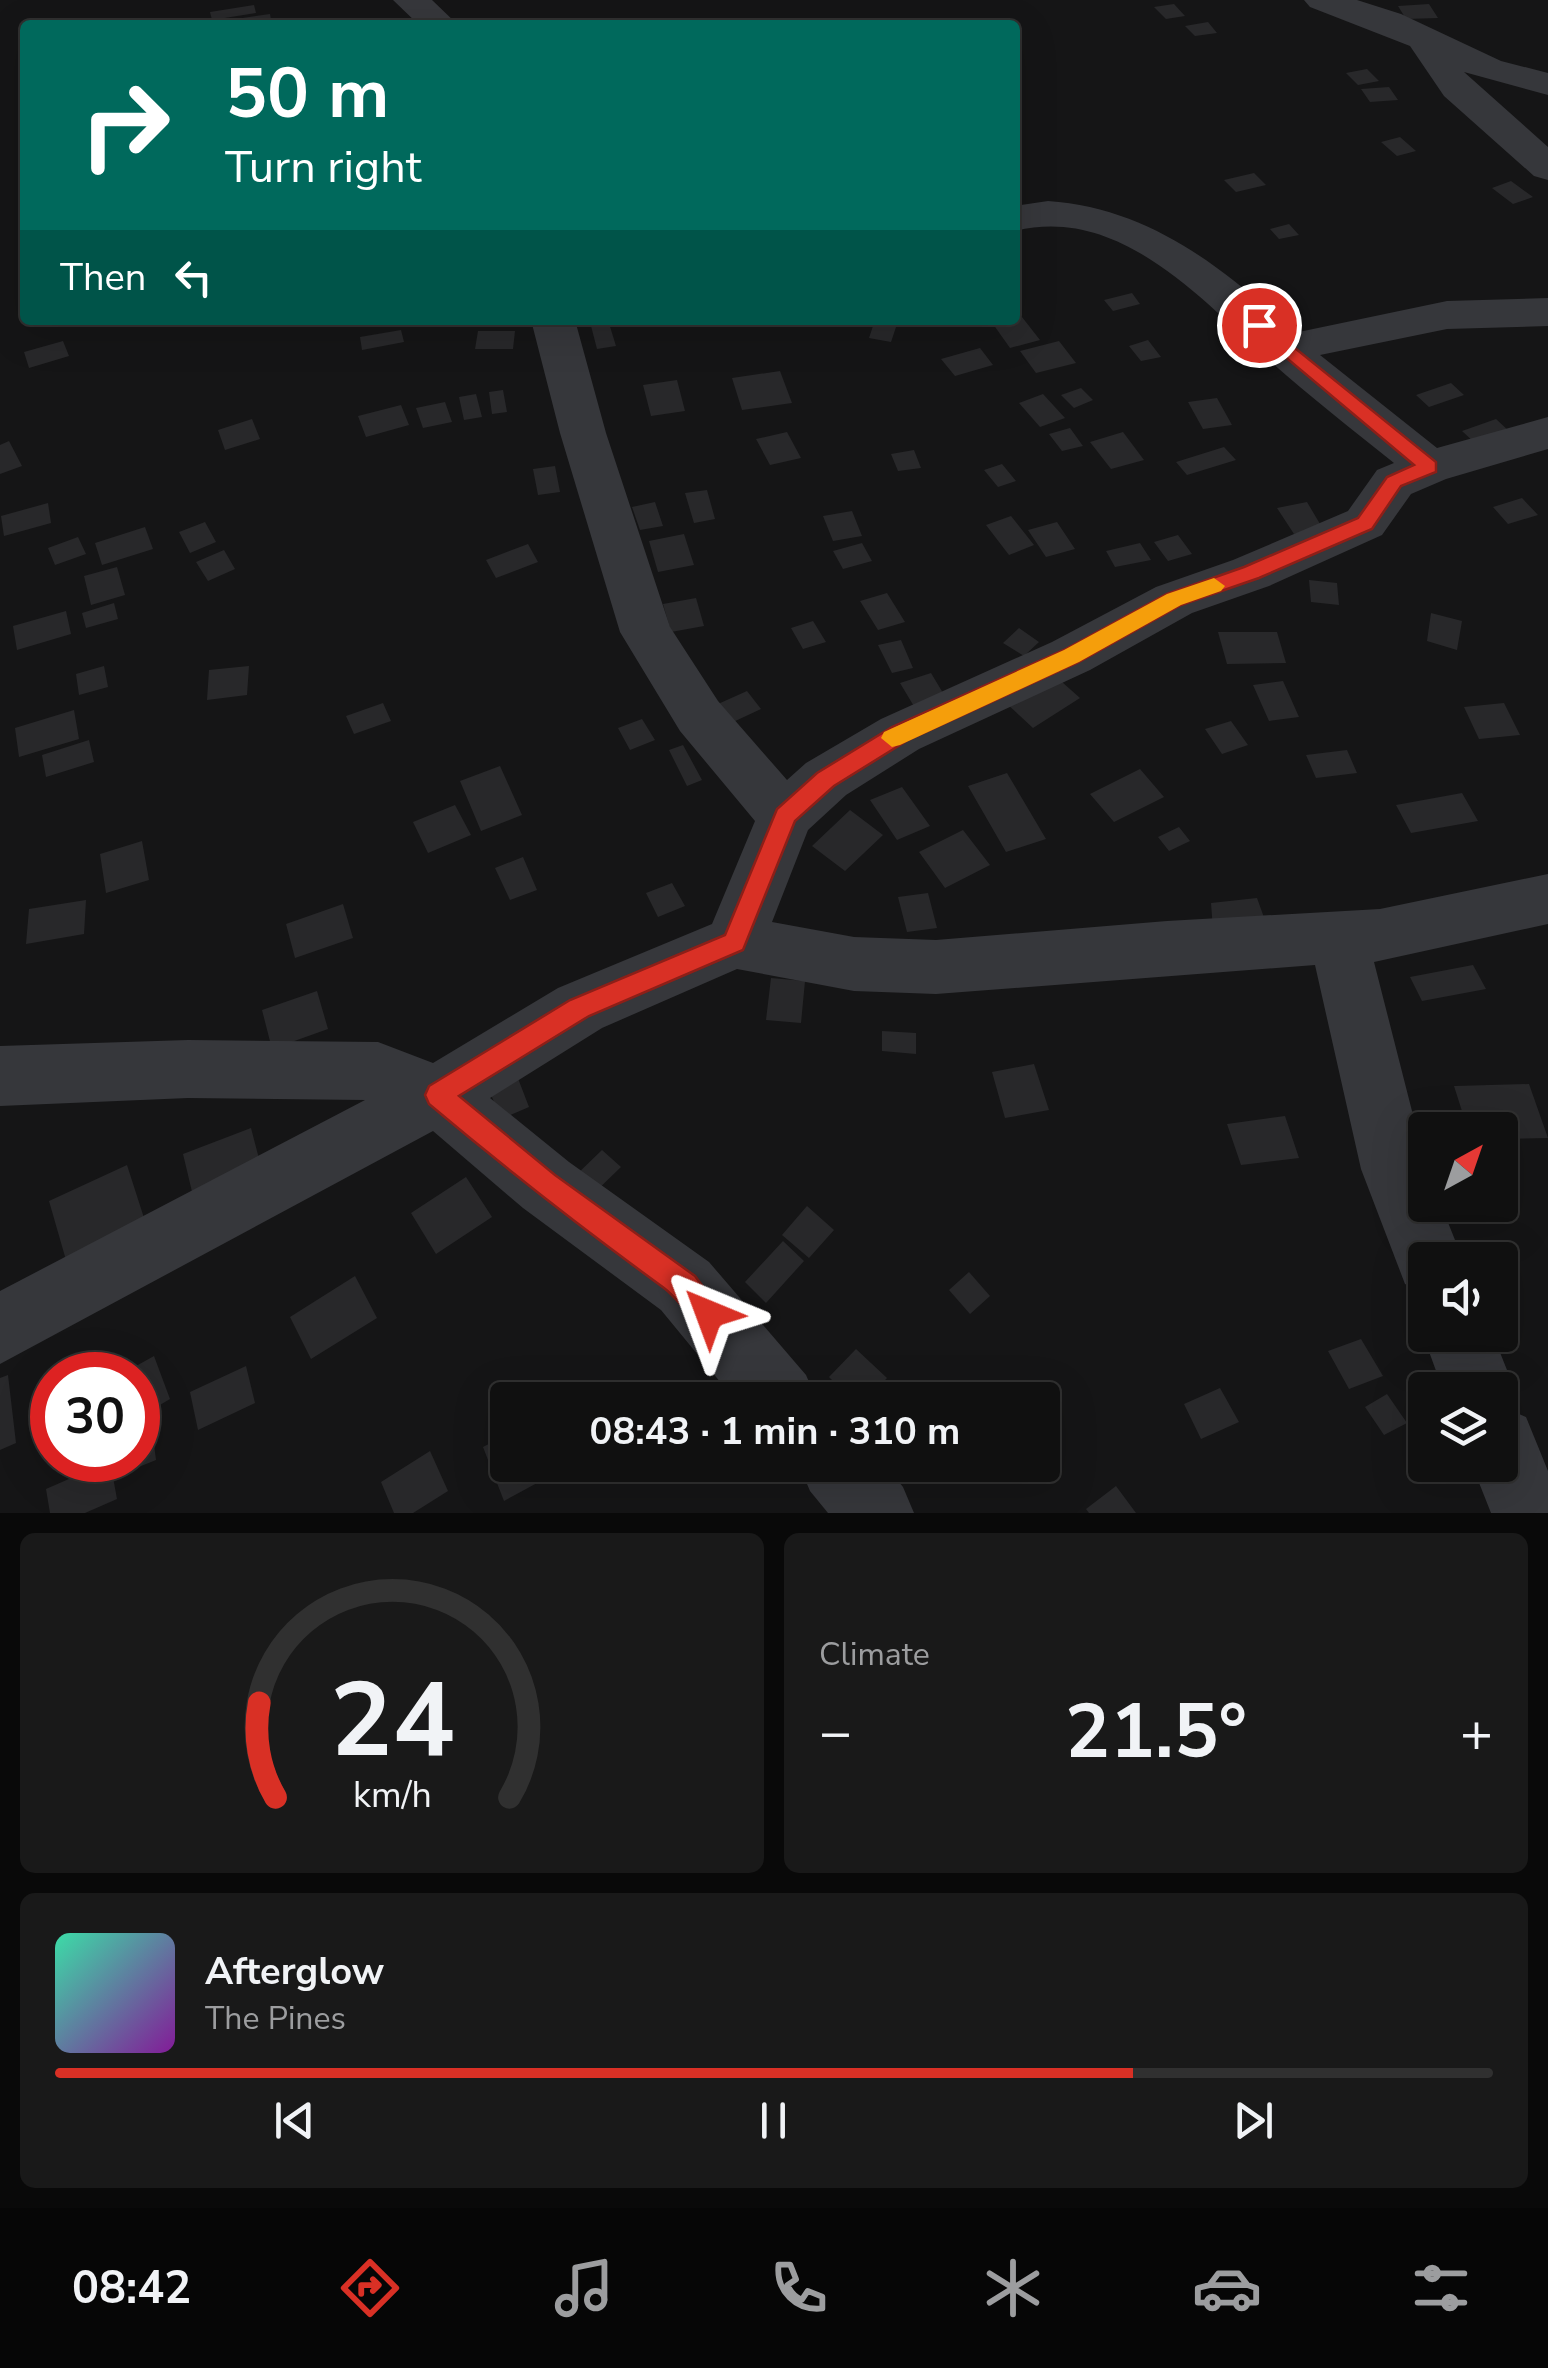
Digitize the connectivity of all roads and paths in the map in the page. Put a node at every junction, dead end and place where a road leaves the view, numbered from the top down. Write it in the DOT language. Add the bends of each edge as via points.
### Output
graph roads {
  1 [pos="411,0"];
  2 [pos="1322,0"];
  3 [pos="434,20"];
  4 [pos="1424,41"];
  5 [pos="1548,84"];
  6 [pos="1548,168"];
  7 [pos="1020,217"];
  8 [pos="1548,312"];
  9 [pos="554,325"];
  10 [pos="1285,350"];
  11 [pos="1548,432"];
  12 [pos="1429,467"];
  13 [pos="786,816"];
  14 [pos="1548,900"];
  15 [pos="1338,938"];
  16 [pos="734,942"];
  17 [pos="0,1076"];
  18 [pos="438,1095"];
  19 [pos="1422,1242"];
  20 [pos="0,1329"];
  21 [pos="766,1382"];
  22 [pos="851,1482"];
  23 [pos="1516,1482"];
  24 [pos="877,1513"];
  25 [pos="1528,1513"];
  1 -- 3 [label="street"];
  2 -- 4 [label="street"];
  4 -- 5 [label="street" via="1488,69"];
  4 -- 6 [label="street" via="1457,88"];
  7 -- 10 [label="street" via="1055,212 1132,232 1206,274"];
  8 -- 10 [label="street" via="1421,316"];
  9 -- 13 [label="street" via="646,632 699,716"];
  10 -- 12 [label="street"];
  11 -- 12 [label="street"];
  12 -- 13 [label="street" via="1394,482 1365,524 1174,600 1072,656 900,734 826,779"];
  13 -- 16 [label="street"];
  14 -- 15 [label="street"];
  15 -- 16 [label="street" via="936,967 854,964"];
  15 -- 19 [label="street" via="1394,1169"];
  16 -- 18 [label="street" via="580,1008"];
  17 -- 18 [label="street" via="378,1071"];
  18 -- 20 [label="street"];
  18 -- 21 [label="street" via="684,1286"];
  22 -- 24 [label="street"];
  23 -- 25 [label="street"];
}
